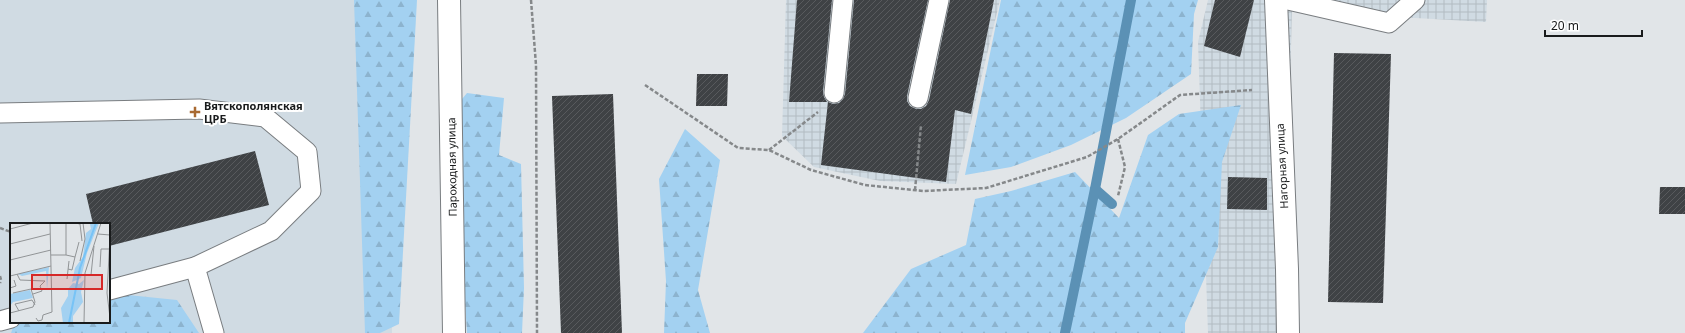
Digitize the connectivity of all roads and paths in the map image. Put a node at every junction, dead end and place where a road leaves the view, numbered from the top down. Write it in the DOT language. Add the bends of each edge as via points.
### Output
graph roads {
  1 [pos="449,0"];
  2 [pos="531,0"];
  3 [pos="843,0"];
  4 [pos="939,0"];
  5 [pos="1276,0"];
  6 [pos="1288,0"];
  7 [pos="1415,0"];
  8 [pos="645,85"];
  9 [pos="1236,92"];
  10 [pos="834,93"];
  11 [pos="918,98"];
  12 [pos="0,113"];
  13 [pos="1118,140"];
  14 [pos="769,150"];
  15 [pos="915,190"];
  16 [pos="1118,196"];
  17 [pos="0,228"];
  18 [pos="10,232"];
  19 [pos="195,267"];
  20 [pos="0,276"];
  21 [pos="0,283"];
  22 [pos="110,290"];
  23 [pos="10,318"];
  24 [pos="0,321"];
  25 [pos="214,333"];
  26 [pos="454,333"];
  27 [pos="537,333"];
  28 [pos="1288,333"];
  1 -- 26 [label="street, Пароходная улица"];
  2 -- 27 [label="path" via="536,65"];
  3 -- 10 [label="lane"];
  4 -- 11 [label="lane"];
  5 -- 28 [label="street, Нагорная улица"];
  6 -- 7 [label="lane" via="1389,24"];
  8 -- 14 [label="path" via="738,148"];
  9 -- 13 [label="path" via="1180,95"];
  10 -- 14 [label="path" via="829,104"];
  11 -- 15 [label="path" via="922,116"];
  12 -- 19 [label="lane" via="199,109 266,117 307,152 312,191 271,231"];
  13 -- 15 [label="path" via="1087,157 986,188"];
  13 -- 16 [label="path" via="1125,167"];
  14 -- 15 [label="path" via="811,170 865,185"];
  17 -- 18 [label="path"];
  19 -- 22 [label="lane"];
  19 -- 25 [label="lane"];
  20 -- 21 [label="path"];
  23 -- 24 [label="lane"];
}
